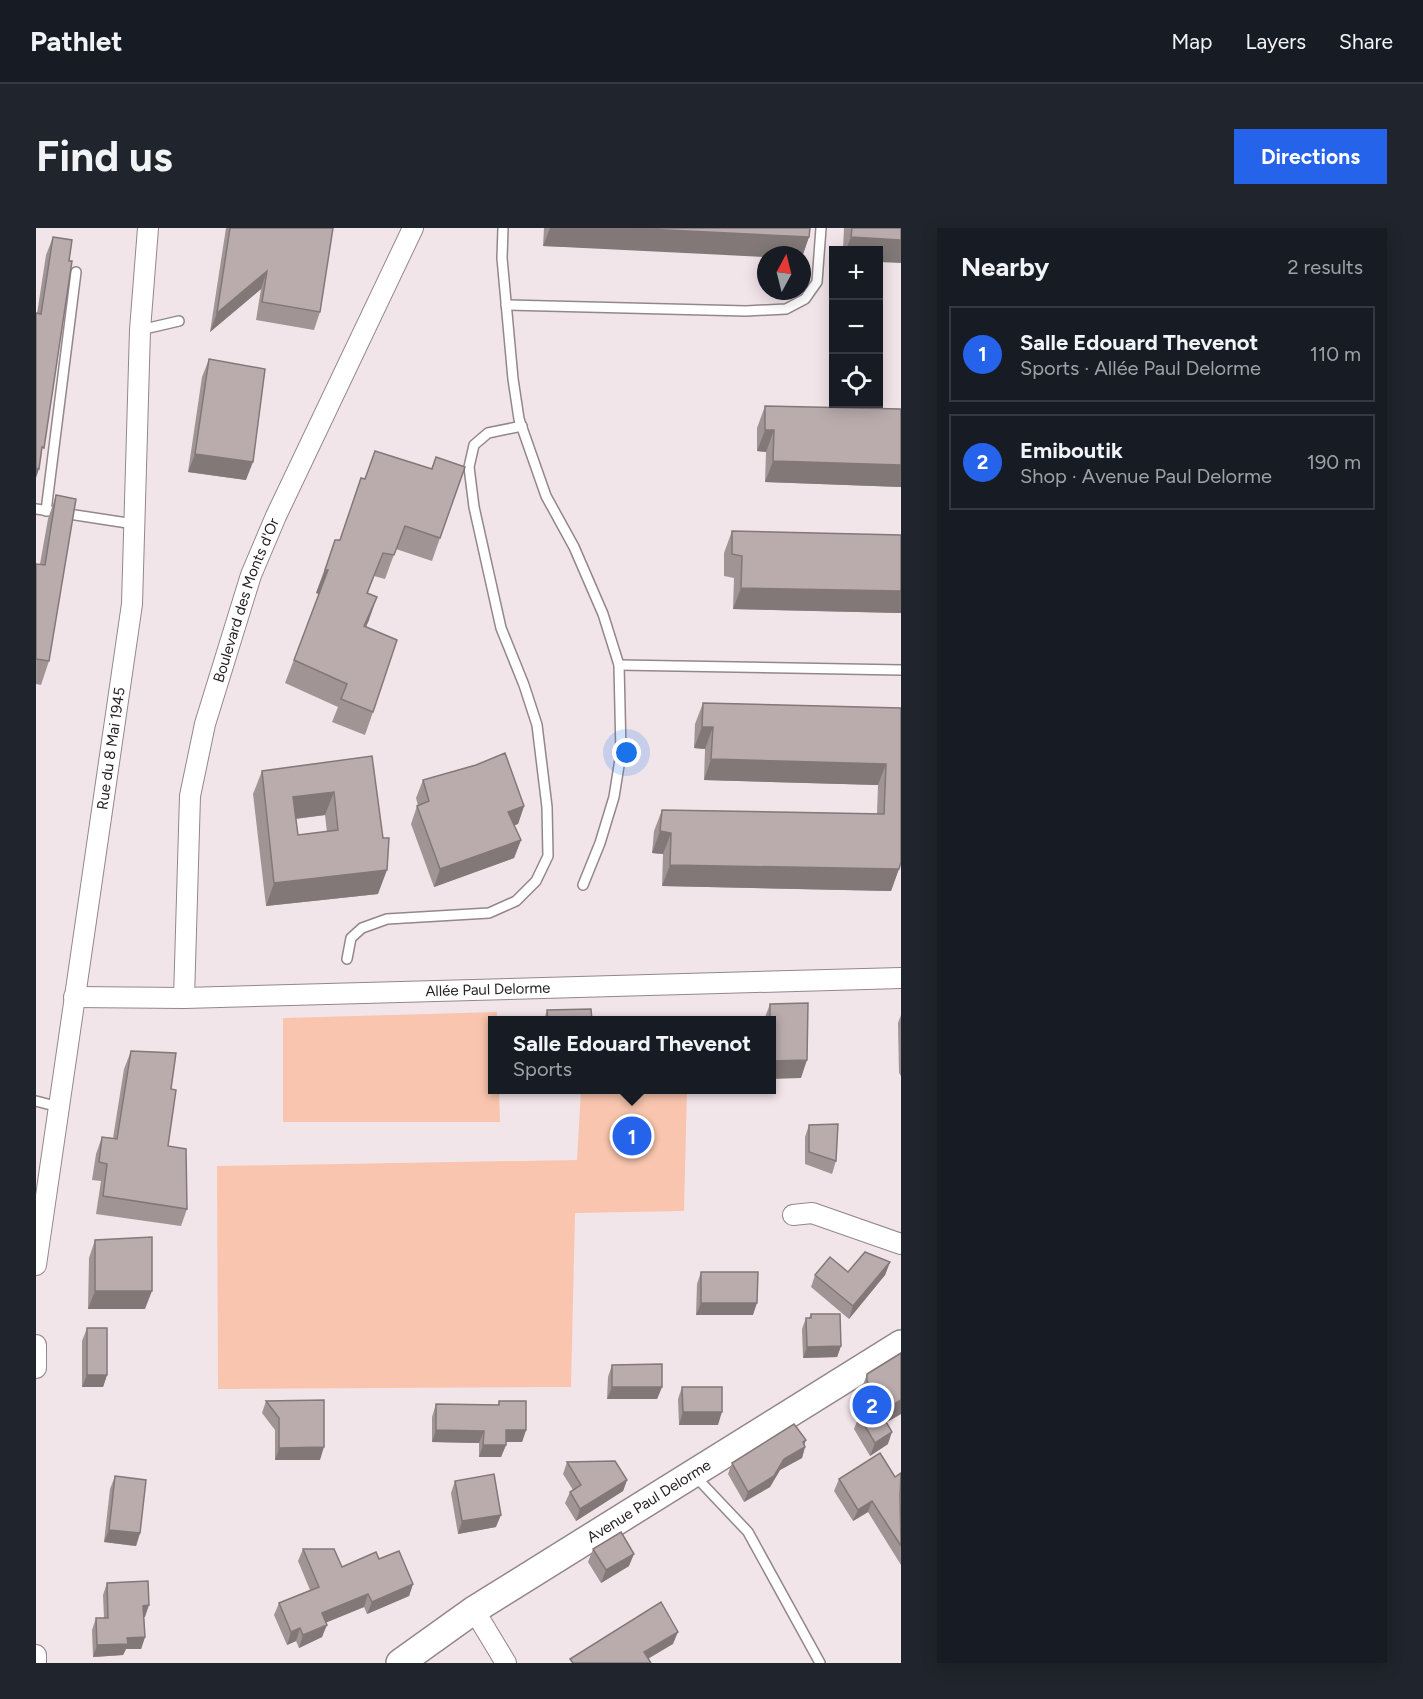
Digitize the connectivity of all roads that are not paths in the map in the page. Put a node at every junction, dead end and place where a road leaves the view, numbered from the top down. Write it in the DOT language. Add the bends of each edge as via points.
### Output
graph roads {
  1 [pos="148,228"];
  2 [pos="413,228"];
  3 [pos="503,228"];
  4 [pos="821,228"];
  5 [pos="76,272"];
  6 [pos="506,305"];
  7 [pos="179,321"];
  8 [pos="140,330"];
  9 [pos="522,426"];
  10 [pos="41,510"];
  11 [pos="136,525"];
  12 [pos="619,665"];
  13 [pos="901,669"];
  14 [pos="583,885"];
  15 [pos="347,959"];
  16 [pos="901,978"];
  17 [pos="74,998"];
  18 [pos="184,998"];
  19 [pos="36,1101"];
  20 [pos="59,1107"];
  21 [pos="793,1215"];
  22 [pos="901,1244"];
  23 [pos="36,1265"];
  24 [pos="901,1344"];
  25 [pos="36,1345"];
  26 [pos="36,1368"];
  27 [pos="693,1474"];
  28 [pos="474,1610"];
  29 [pos="36,1655"];
  30 [pos="36,1663"];
  31 [pos="400,1663"];
  32 [pos="506,1663"];
  33 [pos="820,1663"];
  1 -- 8 [label="street, Rue du 8 Mai 1945"];
  2 -- 18 [label="street, Boulevard des Monts d'Or" via="251,575 205,724 190,796"];
  3 -- 6 [label="lane"];
  4 -- 6 [label="lane" via="817,282 805,299 786,309"];
  5 -- 10 [label="lane"];
  6 -- 9 [label="lane"];
  7 -- 8 [label="lane"];
  8 -- 11 [label="street, Rue du 8 Mai 1945"];
  9 -- 12 [label="lane" via="546,496 574,547 603,614"];
  9 -- 15 [label="lane" via="488,433 474,445 469,467 501,628 537,725 547,807 548,856 536,880 516,901 489,913 387,919 362,928 351,938"];
  10 -- 11 [label="lane"];
  11 -- 17 [label="street, Rue du 8 Mai 1945" via="132,604"];
  12 -- 13 [label="lane"];
  12 -- 14 [label="lane" via="621,753 614,797"];
  16 -- 18 [label="street, Allée Paul Delorme"];
  17 -- 18 [label="street, Allée Paul Delorme"];
  17 -- 20 [label="street, Rue du 8 Mai 1945"];
  19 -- 20 [label="lane"];
  20 -- 23 [label="street, Rue du 8 Mai 1945"];
  21 -- 22 [label="street" via="812,1213"];
  24 -- 27 [label="main road, Avenue Paul Delorme"];
  25 -- 26 [label="street"];
  27 -- 28 [label="main road, Avenue Paul Delorme"];
  27 -- 33 [label="lane" via="748,1532"];
  28 -- 31 [label="main road, Avenue Paul Delorme"];
  28 -- 32 [label="street"];
  29 -- 30 [label="street"];
}
